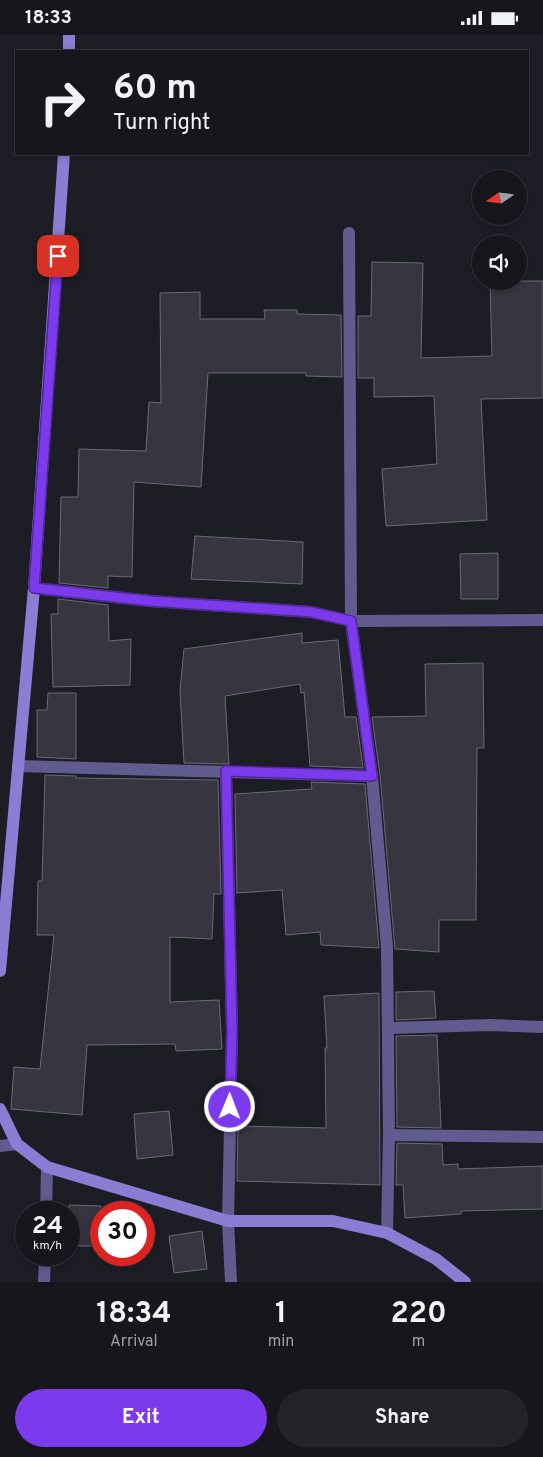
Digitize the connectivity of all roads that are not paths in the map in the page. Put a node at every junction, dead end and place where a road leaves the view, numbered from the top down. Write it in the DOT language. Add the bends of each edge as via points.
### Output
graph roads {
  1 [pos="69,35"];
  2 [pos="68,50"];
  3 [pos="64,155"];
  4 [pos="348,233"];
  5 [pos="34,588"];
  6 [pos="543,620"];
  7 [pos="351,621"];
  8 [pos="18,766"];
  9 [pos="226,771"];
  10 [pos="372,776"];
  11 [pos="0,971"];
  12 [pos="543,1027"];
  13 [pos="389,1028"];
  14 [pos="0,1109"];
  15 [pos="389,1135"];
  16 [pos="543,1137"];
  17 [pos="17,1144"];
  18 [pos="0,1146"];
  19 [pos="47,1167"];
  20 [pos="46,1201"];
  21 [pos="228,1221"];
  22 [pos="387,1233"];
  23 [pos="45,1266"];
  24 [pos="44,1282"];
  25 [pos="231,1282"];
  26 [pos="465,1282"];
  1 -- 2 [label="street"];
  3 -- 5 [label="street"];
  4 -- 7 [label="street"];
  5 -- 7 [label="street" via="150,601 311,612"];
  5 -- 8 [label="street"];
  6 -- 7 [label="street"];
  7 -- 10 [label="street"];
  8 -- 9 [label="street"];
  8 -- 11 [label="street"];
  9 -- 10 [label="street"];
  9 -- 21 [label="street" via="232,1031"];
  10 -- 13 [label="street" via="387,947"];
  12 -- 13 [label="street"];
  13 -- 15 [label="street"];
  14 -- 17 [label="street"];
  15 -- 16 [label="street"];
  15 -- 22 [label="street"];
  17 -- 18 [label="street"];
  17 -- 19 [label="street"];
  19 -- 20 [label="street"];
  19 -- 21 [label="street"];
  21 -- 22 [label="street" via="333,1221"];
  21 -- 25 [label="street"];
  22 -- 26 [label="street" via="436,1259"];
  23 -- 24 [label="street"];
}
